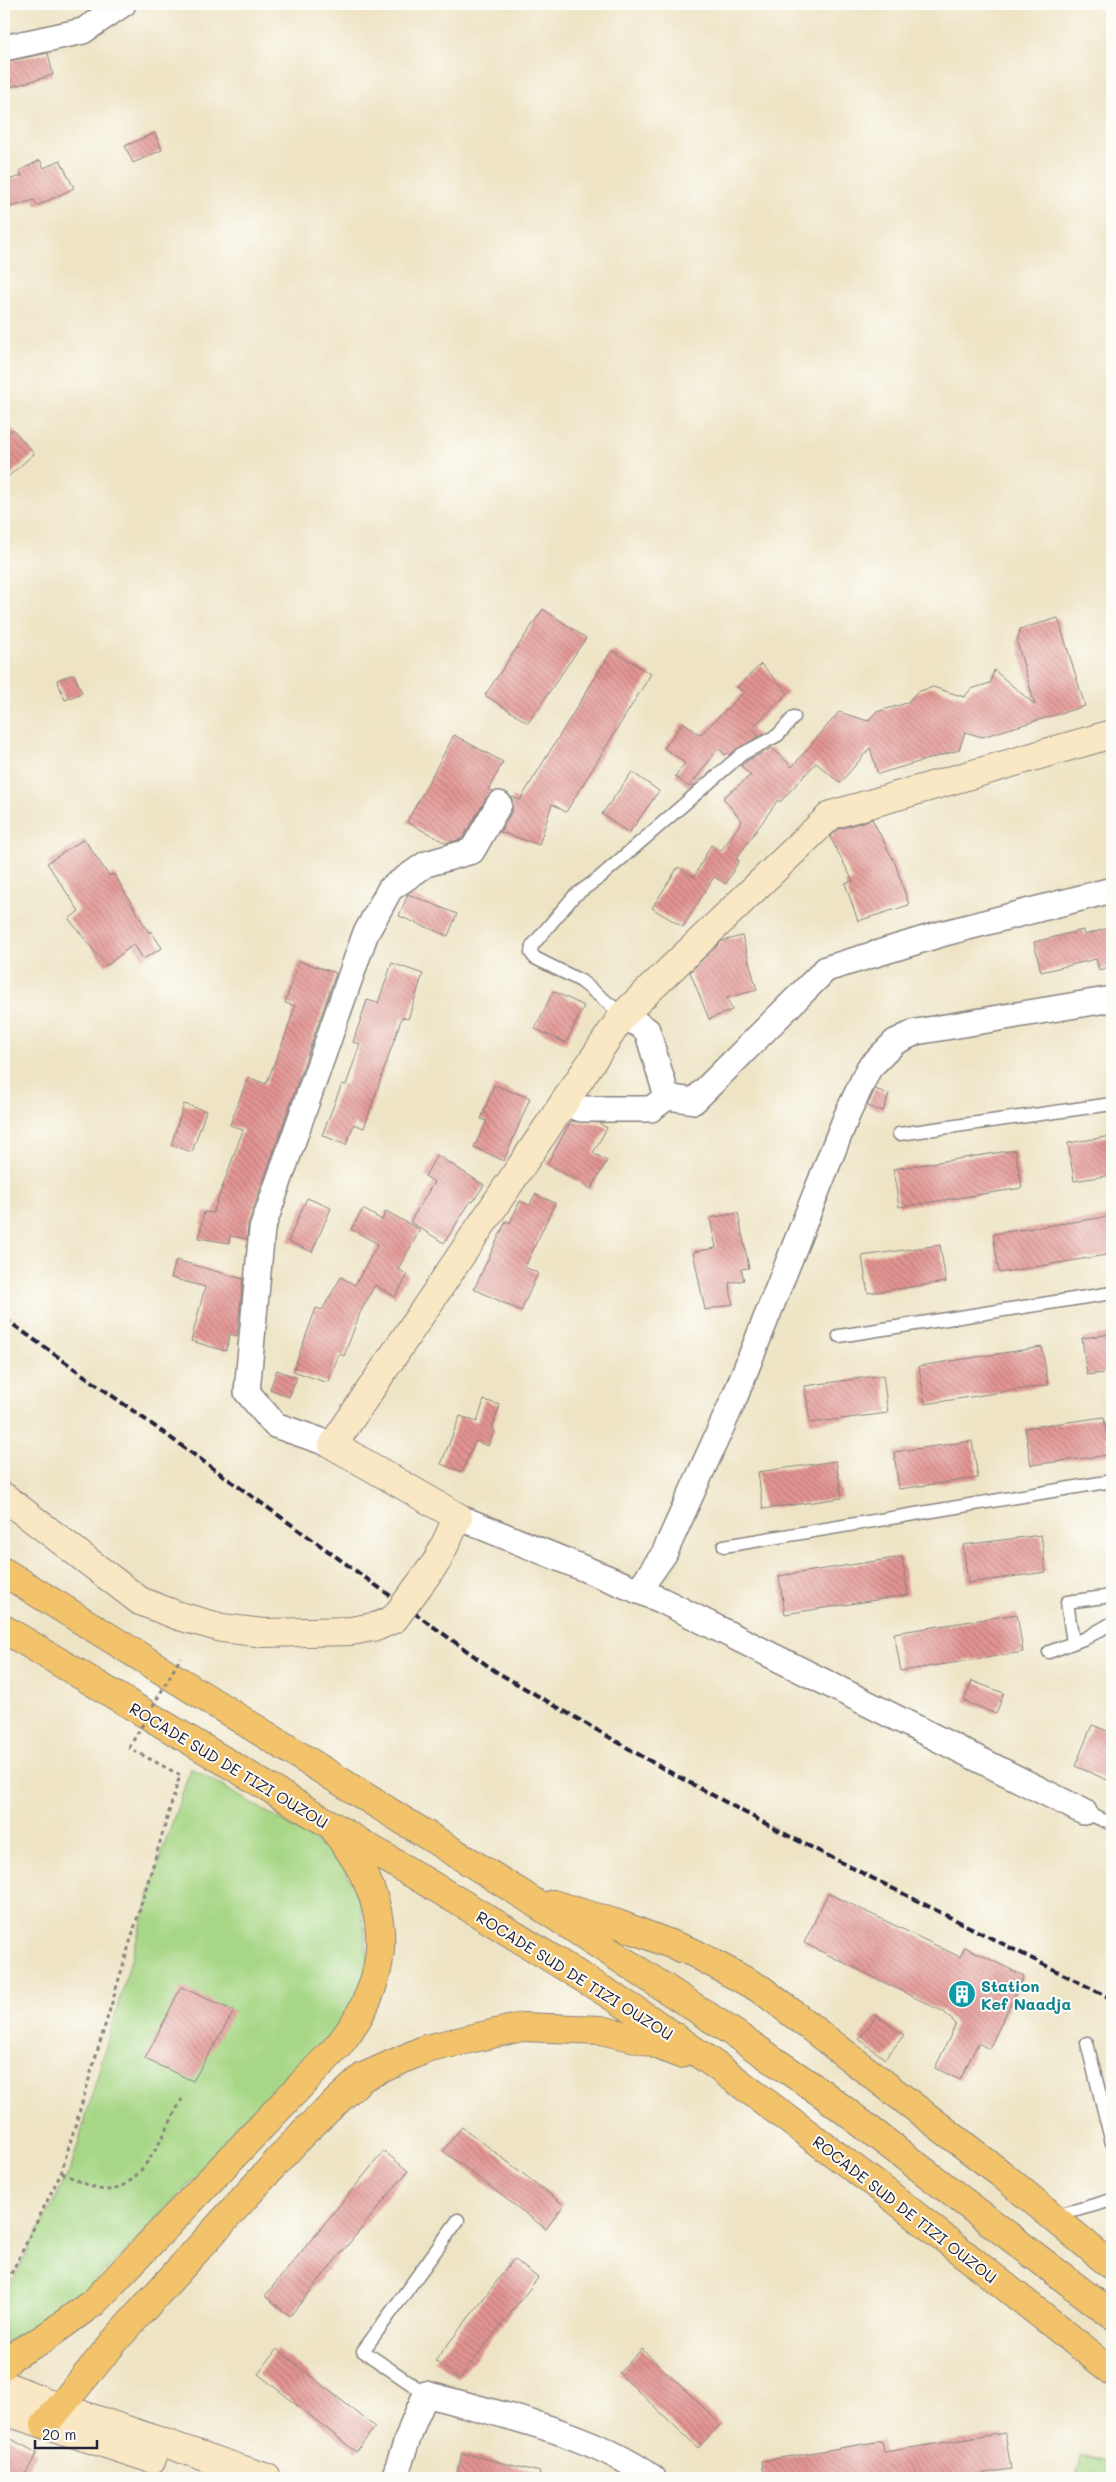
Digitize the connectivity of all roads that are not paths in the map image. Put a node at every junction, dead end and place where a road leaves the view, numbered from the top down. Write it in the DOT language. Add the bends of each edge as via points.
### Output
graph roads {
  1 [pos="123,4"];
  2 [pos="4,48"];
  3 [pos="794,717"];
  4 [pos="1112,734"];
  5 [pos="499,804"];
  6 [pos="1112,890"];
  7 [pos="1112,998"];
  8 [pos="623,1014"];
  9 [pos="667,1097"];
  10 [pos="563,1103"];
  11 [pos="1112,1104"];
  12 [pos="899,1134"];
  13 [pos="1112,1293"];
  14 [pos="839,1336"];
  15 [pos="333,1445"];
  16 [pos="1112,1481"];
  17 [pos="4,1496"];
  18 [pos="458,1517"];
  19 [pos="724,1546"];
  20 [pos="4,1572"];
  21 [pos="638,1591"];
  22 [pos="1112,1596"];
  23 [pos="1112,1623"];
  24 [pos="4,1629"];
  25 [pos="1073,1643"];
  26 [pos="1049,1652"];
  27 [pos="1084,1812"];
  28 [pos="1112,1824"];
  29 [pos="332,1827"];
  30 [pos="523,1895"];
  31 [pos="1087,2043"];
  32 [pos="725,2072"];
  33 [pos="1112,2143"];
  34 [pos="1112,2200"];
  35 [pos="1051,2217"];
  36 [pos="458,2220"];
  37 [pos="1112,2266"];
  38 [pos="1112,2315"];
  39 [pos="4,2365"];
  40 [pos="1112,2370"];
  41 [pos="4,2385"];
  42 [pos="426,2394"];
  43 [pos="4,2411"];
  44 [pos="52,2416"];
  45 [pos="216,2478"];
  46 [pos="267,2478"];
  47 [pos="394,2478"];
  48 [pos="652,2478"];
  1 -- 2 [label="street" via="83,31"];
  3 -- 8 [label="lane" via="778,735 742,754 574,896 532,946 531,953 535,958 581,981"];
  4 -- 8 [label="street" via="831,815"];
  5 -- 15 [label="street" via="472,851 426,864 390,889 365,935 262,1229 247,1392 275,1425"];
  6 -- 9 [label="street" via="941,934 826,969 694,1101"];
  7 -- 21 [label="street" via="916,1032 895,1042 869,1068 847,1115 730,1408 664,1554"];
  8 -- 9 [label="street" via="647,1030"];
  8 -- 10 [label="street"];
  9 -- 10 [label="street" via="652,1109 581,1109"];
  10 -- 15 [label="street"];
  11 -- 12 [label="lane"];
  13 -- 14 [label="lane"];
  15 -- 18 [label="street"];
  16 -- 19 [label="lane"];
  17 -- 18 [label="street, bridge" via="140,1601 222,1628 264,1633 351,1631 394,1619 437,1561"];
  18 -- 21 [label="street"];
  20 -- 30 [label="highway"];
  21 -- 27 [label="street"];
  22 -- 25 [label="lane" via="1067,1602"];
  23 -- 25 [label="lane"];
  24 -- 29 [label="highway, ROCADE SUD DE TIZI OUZOU"];
  25 -- 26 [label="lane"];
  27 -- 28 [label="lane"];
  29 -- 32 [label="highway, ROCADE SUD DE TIZI OUZOU" via="649,2019"];
  29 -- 39 [label="highway" via="362,1871 379,1924 381,1956 358,2022 94,2302 43,2339 12,2356"];
  30 -- 35 [label="highway" via="618,1924 694,1953 762,1990 1000,2173"];
  30 -- 38 [label="highway" via="823,2094"];
  31 -- 33 [label="lane"];
  32 -- 40 [label="highway, ROCADE SUD DE TIZI OUZOU" via="887,2193"];
  32 -- 44 [label="highway" via="648,2041 601,2030 522,2027 426,2049 362,2077 304,2132"];
  34 -- 35 [label="lane"];
  35 -- 37 [label="highway"];
  36 -- 42 [label="lane" via="363,2351"];
  41 -- 44 [label="street"];
  42 -- 47 [label="street"];
  42 -- 48 [label="street" via="537,2425 605,2451"];
  43 -- 44 [label="street"];
  44 -- 45 [label="street"];
  44 -- 46 [label="street"];
}
